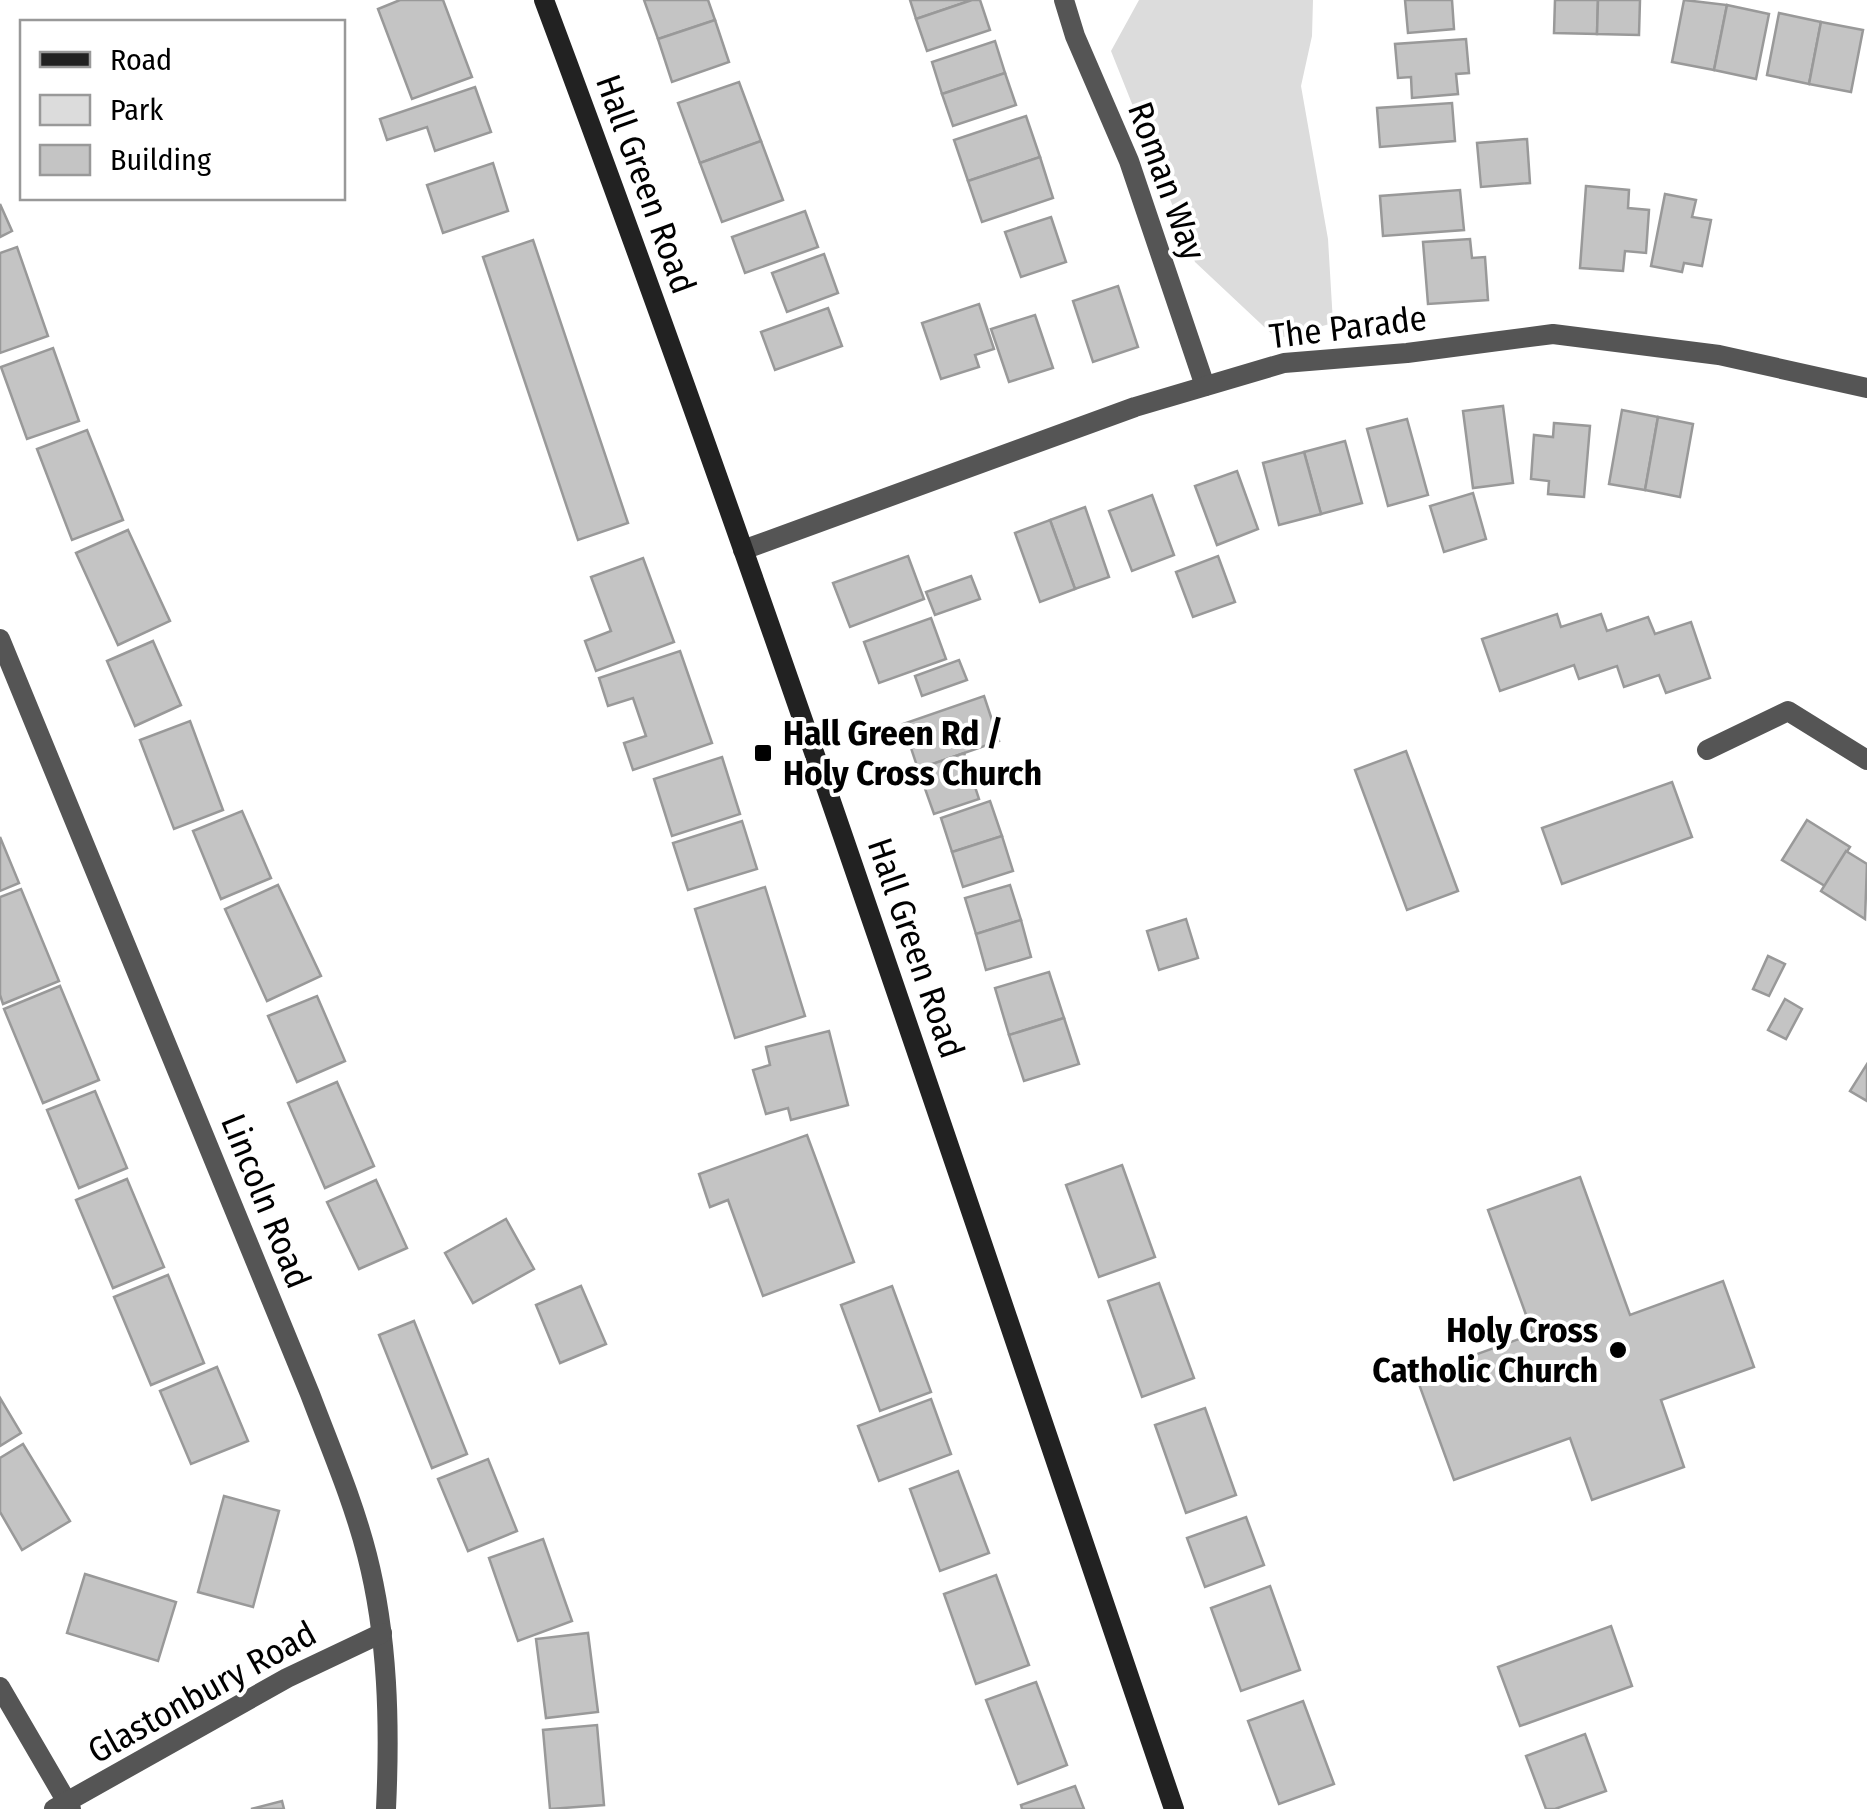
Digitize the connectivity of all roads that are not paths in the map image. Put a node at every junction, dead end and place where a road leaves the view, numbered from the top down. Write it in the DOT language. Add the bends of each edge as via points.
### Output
graph roads {
  1 [pos="544,0"];
  2 [pos="1064,0"];
  3 [pos="1205,386"];
  4 [pos="1867,388"];
  5 [pos="742,550"];
  6 [pos="0,639"];
  7 [pos="1707,750"];
  8 [pos="1867,760"];
  9 [pos="382,1633"];
  10 [pos="0,1687"];
  11 [pos="64,1807"];
  12 [pos="386,1809"];
  13 [pos="1174,1809"];
  1 -- 5 [label="street, Hall Green Road"];
  2 -- 3 [label="street, Roman Way" via="1129,161"];
  3 -- 4 [label="street, The Parade" via="1284,363 1553,334 1718,355"];
  3 -- 5 [label="street, The Parade"];
  5 -- 13 [label="street, Hall Green Road"];
  6 -- 9 [label="street, Lincoln Road" via="310,1394 367,1555"];
  7 -- 8 [label="street" via="1788,711"];
  9 -- 11 [label="street, Glastonbury Road" via="287,1678"];
  9 -- 12 [label="street, Lincoln Road" via="390,1733"];
  10 -- 11 [label="street"];
}
